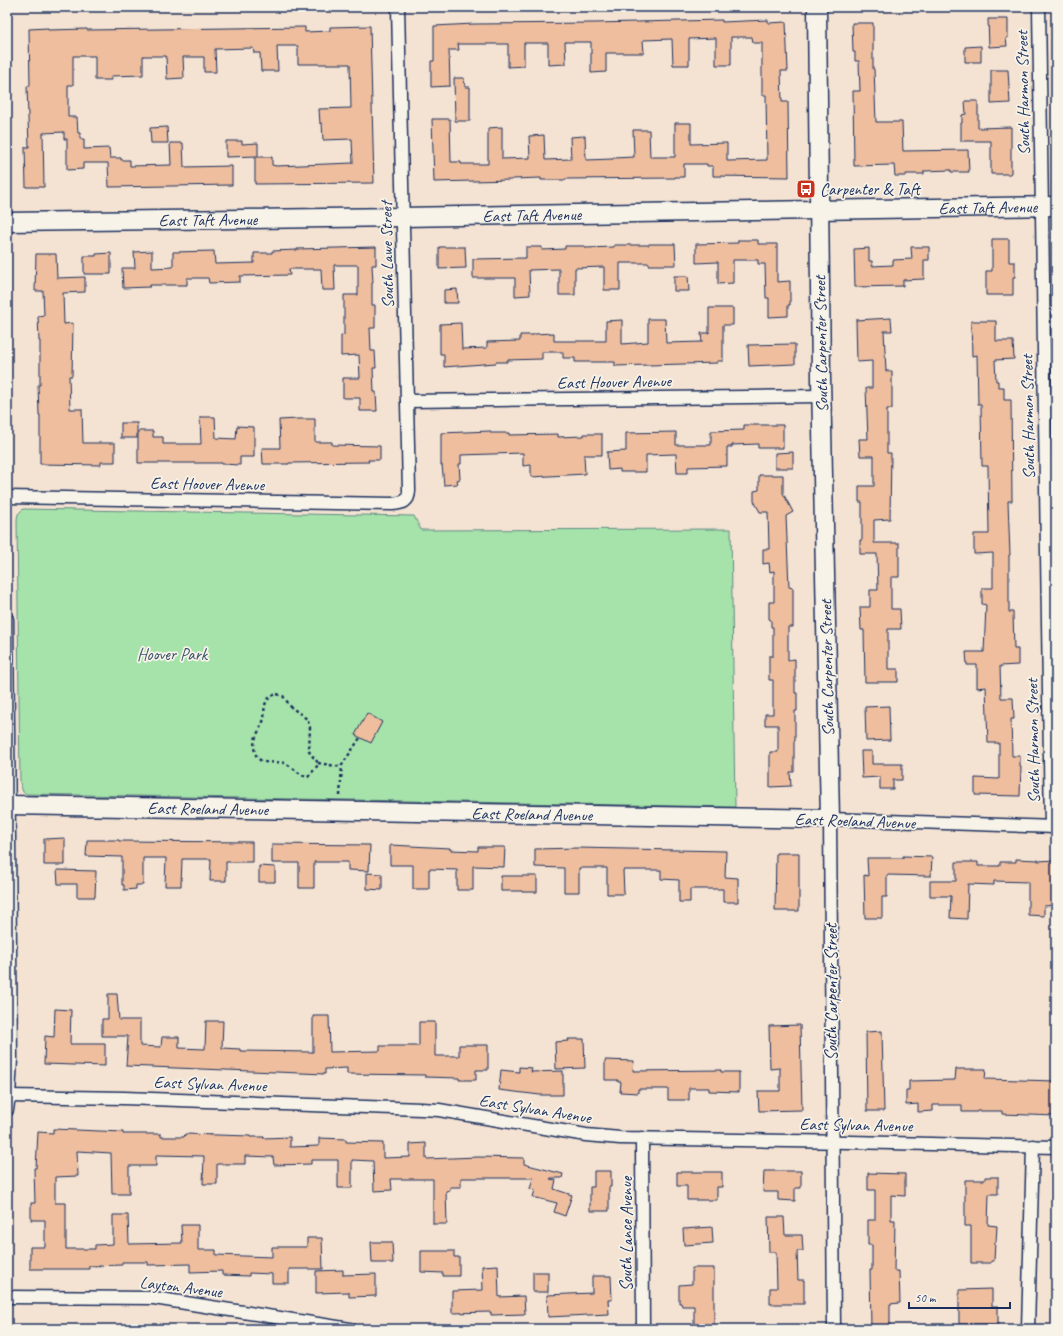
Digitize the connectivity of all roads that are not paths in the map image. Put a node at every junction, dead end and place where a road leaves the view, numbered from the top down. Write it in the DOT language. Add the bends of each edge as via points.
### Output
graph roads {
  1 [pos="398,7"];
  2 [pos="817,7"];
  3 [pos="1039,7"];
  4 [pos="1049,207"];
  5 [pos="820,210"];
  6 [pos="403,217"];
  7 [pos="7,222"];
  8 [pos="822,396"];
  9 [pos="407,401"];
  10 [pos="7,497"];
  11 [pos="406,501"];
  12 [pos="7,619"];
  13 [pos="8,805"];
  14 [pos="830,819"];
  15 [pos="1053,827"];
  16 [pos="9,1096"];
  17 [pos="7,1110"];
  18 [pos="642,1138"];
  19 [pos="832,1142"];
  20 [pos="1033,1146"];
  21 [pos="1056,1147"];
  22 [pos="7,1298"];
  23 [pos="350,1329"];
  24 [pos="643,1329"];
  25 [pos="834,1329"];
  26 [pos="1028,1329"];
  1 -- 6 [label="street, South Lawe Street"];
  2 -- 5 [label="street, South Carpenter Street"];
  3 -- 4 [label="street, South Harmon Street"];
  4 -- 5 [label="street, East Taft Avenue"];
  4 -- 15 [label="street, South Harmon Street"];
  5 -- 6 [label="street, East Taft Avenue"];
  5 -- 8 [label="street, South Carpenter Street"];
  6 -- 7 [label="street, East Taft Avenue"];
  6 -- 9 [label="street, South Lawe Street"];
  8 -- 9 [label="street, East Hoover Avenue"];
  8 -- 14 [label="street, South Carpenter Street"];
  9 -- 11 [label="street, South Lawe Street" via="409,497"];
  10 -- 11 [label="street, East Hoover Avenue" via="392,504"];
  12 -- 13 [label="street"];
  13 -- 14 [label="street, East Roeland Avenue"];
  13 -- 16 [label="street" via="11,1059"];
  14 -- 15 [label="street, East Roeland Avenue"];
  14 -- 19 [label="street, South Carpenter Street"];
  16 -- 17 [label="street"];
  16 -- 18 [label="street, East Sylvan Avenue" via="421,1109 586,1135"];
  18 -- 19 [label="street, East Sylvan Avenue"];
  18 -- 24 [label="street, South Lance Avenue"];
  19 -- 20 [label="street, East Sylvan Avenue"];
  19 -- 25 [label="street, South Carpenter Street"];
  20 -- 21 [label="street, East Sylvan Avenue"];
  20 -- 26 [label="street"];
  22 -- 23 [label="street, Layton Avenue" via="154,1298"];
}
